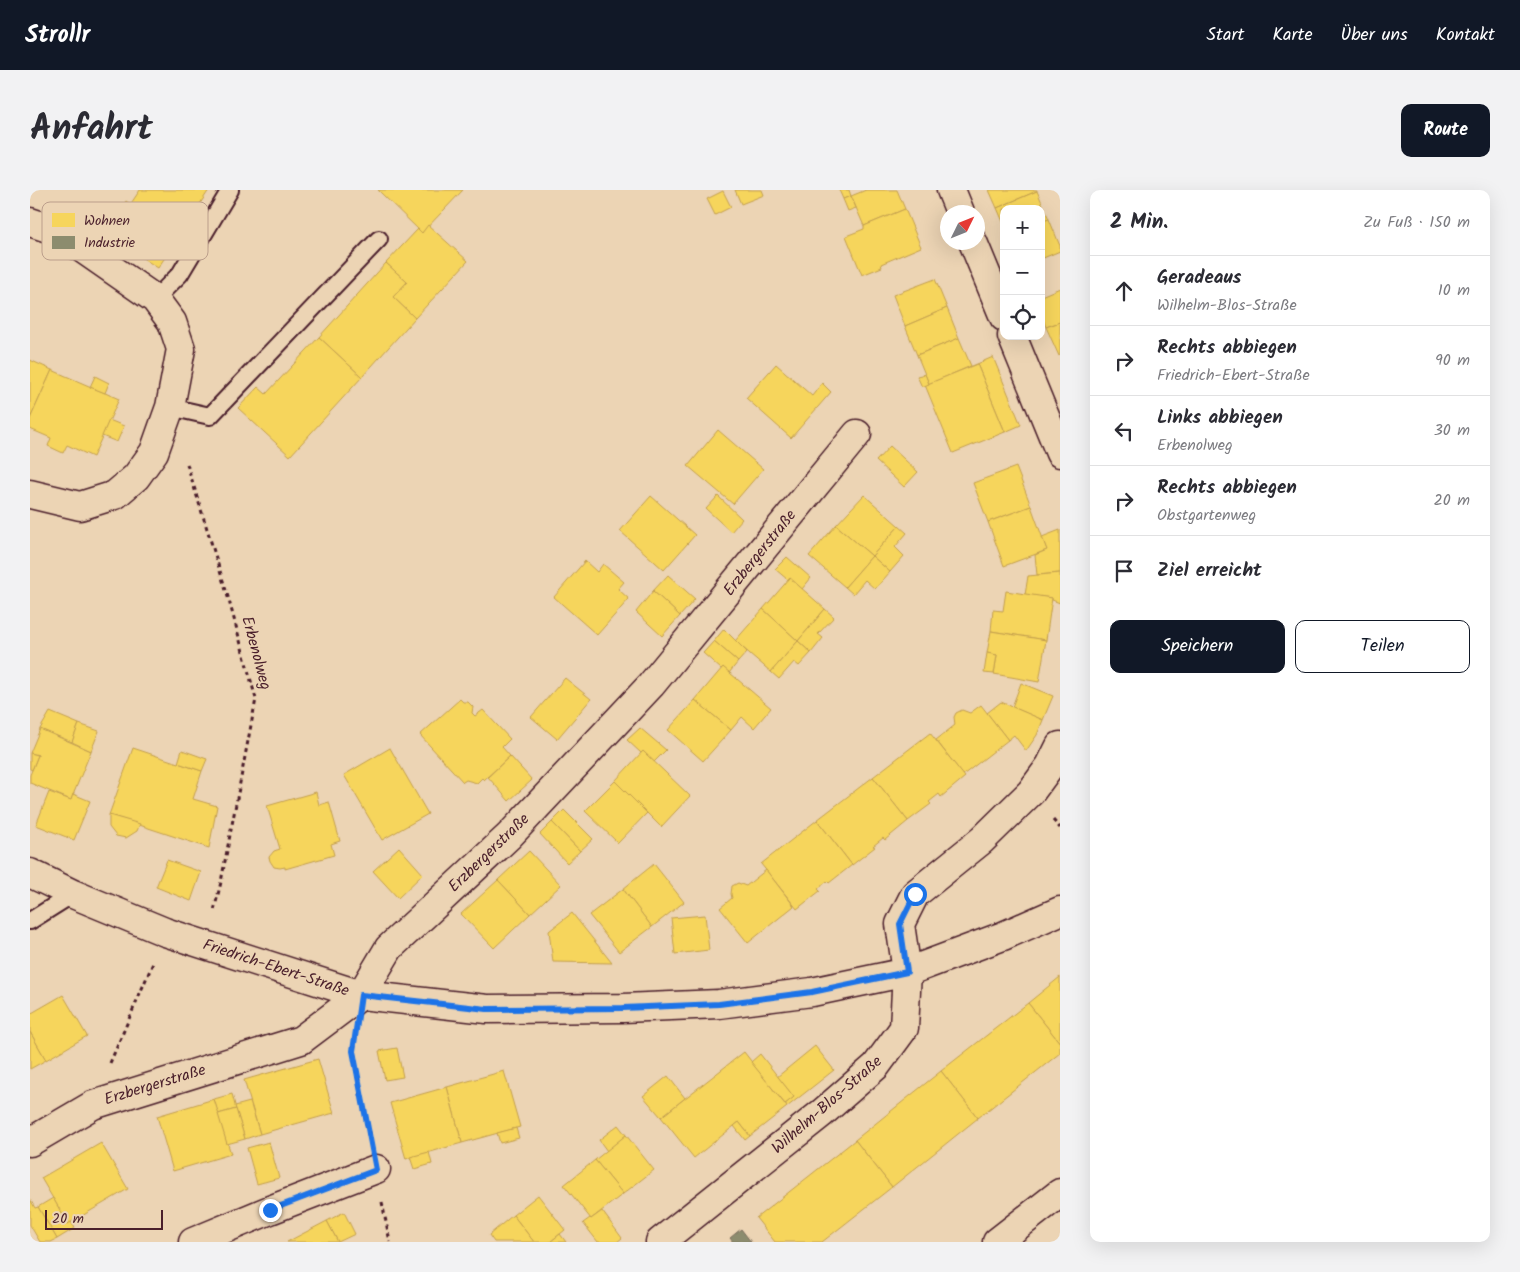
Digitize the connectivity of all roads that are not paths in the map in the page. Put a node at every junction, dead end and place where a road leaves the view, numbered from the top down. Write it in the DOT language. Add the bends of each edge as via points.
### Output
graph roads {
  1 [pos="230,190"];
  2 [pos="951,190"];
  3 [pos="957,205"];
  4 [pos="30,222"];
  5 [pos="42,226"];
  6 [pos="208,227"];
  7 [pos="379,239"];
  8 [pos="976,250"];
  9 [pos="98,260"];
  10 [pos="188,260"];
  11 [pos="156,299"];
  12 [pos="1000,307"];
  13 [pos="1014,340"];
  14 [pos="170,407"];
  15 [pos="857,434"];
  16 [pos="1060,453"];
  17 [pos="30,494"];
  18 [pos="1060,746"];
  19 [pos="30,873"];
  20 [pos="73,894"];
  21 [pos="1060,911"];
  22 [pos="30,920"];
  23 [pos="907,972"];
  24 [pos="361,995"];
  25 [pos="30,1142"];
  26 [pos="376,1170"];
  27 [pos="1060,1193"];
  28 [pos="193,1242"];
  29 [pos="660,1242"];
  30 [pos="997,1242"];
  1 -- 6 [label="lane"];
  2 -- 3 [label="street"];
  4 -- 5 [label="street"];
  7 -- 14 [label="lane" via="210,416"];
  8 -- 12 [label="street"];
  9 -- 11 [label="street"];
  10 -- 11 [label="lane" via="180,274"];
  11 -- 14 [label="street" via="172,322 181,349"];
  13 -- 16 [label="street"];
  14 -- 17 [label="street" via="154,452 136,477 115,495 80,506"];
  15 -- 24 [label="street, Erzbergerstraße" via="651,684 509,836 389,948"];
  18 -- 23 [label="street, Wilhelm-Blos-Straße" via="1031,792 982,840 915,894 900,924"];
  19 -- 20 [label="street, Friedrich-Ebert-Straße"];
  20 -- 22 [label="lane"];
  20 -- 24 [label="street, Friedrich-Ebert-Straße" via="166,932"];
  21 -- 23 [label="street, Friedrich-Ebert-Straße"];
  23 -- 24 [label="street, Friedrich-Ebert-Straße" via="812,992 719,1004 487,1009"];
  23 -- 29 [label="street, Wilhelm-Blos-Straße" via="904,1028 876,1066"];
  24 -- 25 [label="street, Erzbergerstraße" via="301,1040 93,1105"];
  26 -- 28 [label="street"];
  27 -- 30 [label="street"];
}
